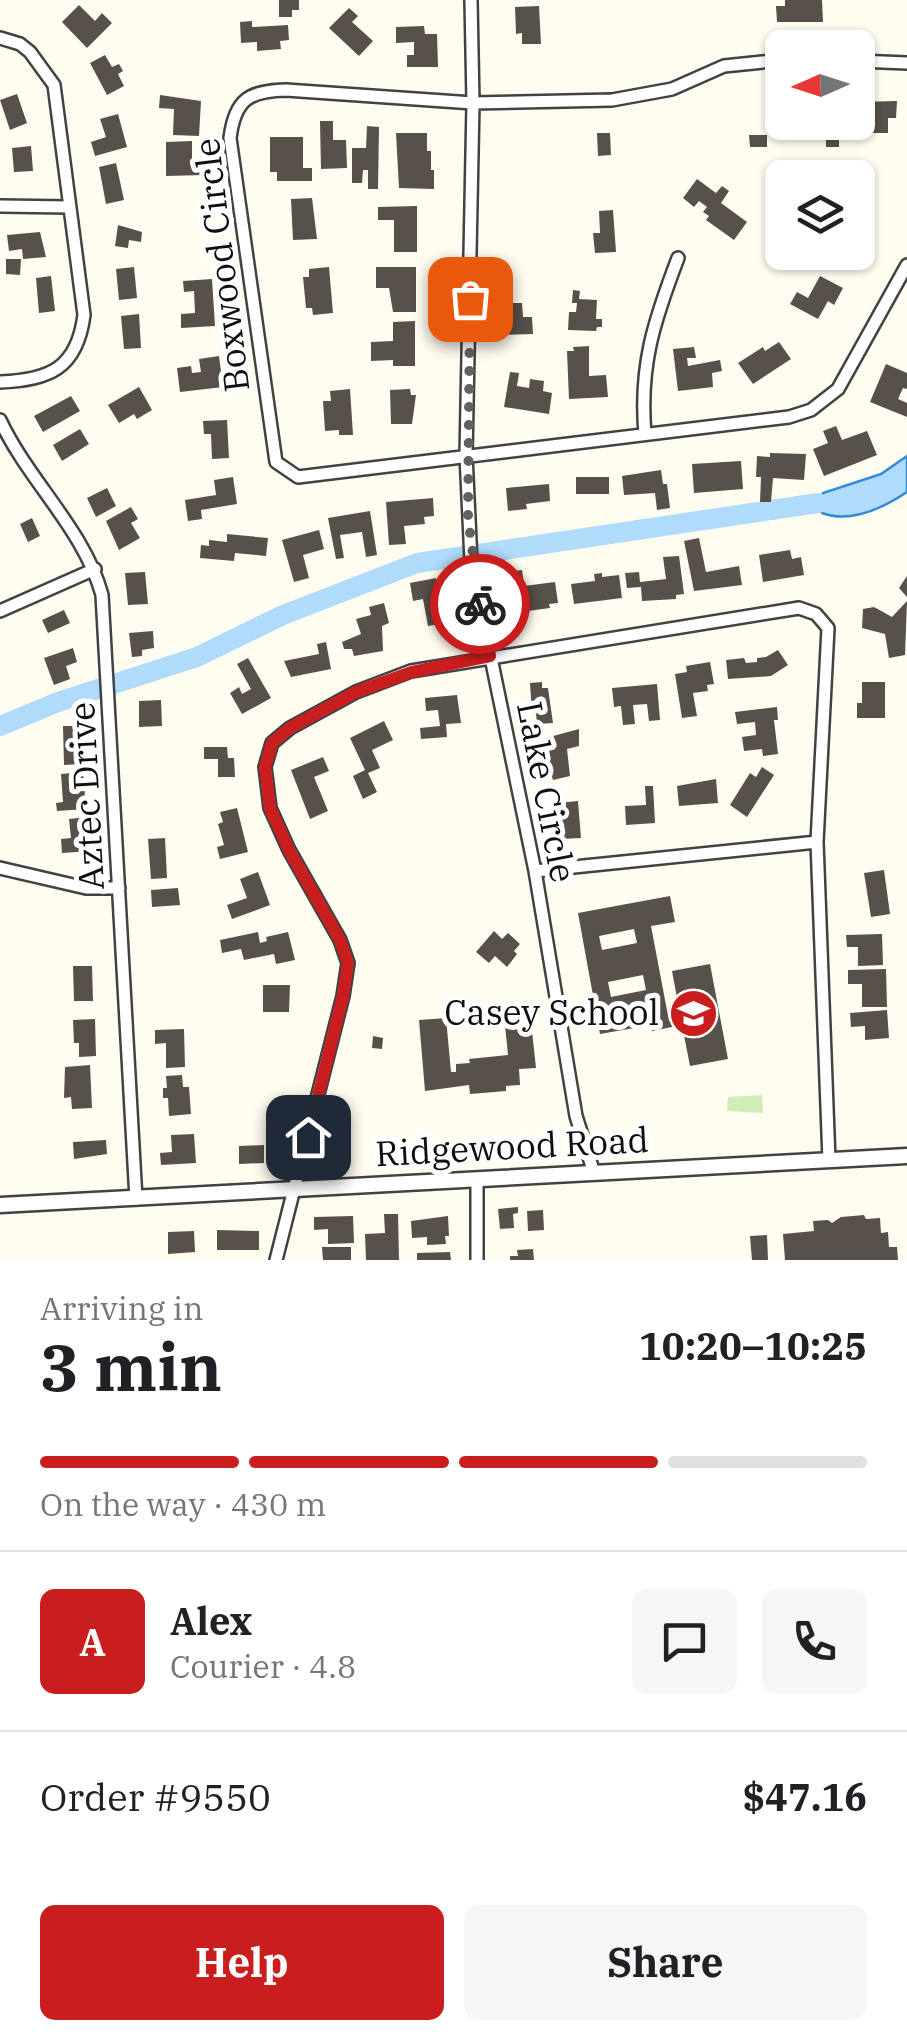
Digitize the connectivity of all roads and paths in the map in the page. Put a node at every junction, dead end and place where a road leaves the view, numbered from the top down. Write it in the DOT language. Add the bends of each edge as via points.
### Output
graph roads {
  1 [pos="471,0"];
  2 [pos="0,38"];
  3 [pos="765,62"];
  4 [pos="875,62"];
  5 [pos="907,63"];
  6 [pos="474,103"];
  7 [pos="0,206"];
  8 [pos="70,206"];
  9 [pos="678,258"];
  10 [pos="907,265"];
  11 [pos="0,382"];
  12 [pos="0,420"];
  13 [pos="645,434"];
  14 [pos="466,455"];
  15 [pos="95,569"];
  16 [pos="0,611"];
  17 [pos="490,656"];
  18 [pos="817,842"];
  19 [pos="0,868"];
  20 [pos="535,871"];
  21 [pos="120,888"];
  22 [pos="907,1156"];
  23 [pos="829,1160"];
  24 [pos="594,1173"];
  25 [pos="478,1179"];
  26 [pos="294,1189"];
  27 [pos="136,1199"];
  28 [pos="0,1205"];
  29 [pos="276,1260"];
  30 [pos="477,1260"];
  1 -- 6 [label="street, Lake Circle"];
  2 -- 8 [label="street" via="30,52 54,85"];
  3 -- 6 [label="street, Boxwood Circle" via="724,66 642,96"];
  4 -- 5 [label="street"];
  6 -- 14 [label="street, Lake Circle"];
  6 -- 14 [label="street, Boxwood Circle" via="258,91 233,116 230,138 276,462 298,477"];
  7 -- 8 [label="street"];
  8 -- 11 [label="street" via="82,332 73,353 47,376"];
  9 -- 13 [label="street" via="644,368"];
  10 -- 13 [label="street, Boxwood Circle" via="838,389 811,410"];
  12 -- 15 [label="street, Aztec Drive"];
  13 -- 14 [label="street, Boxwood Circle"];
  14 -- 17 [label="street, Lake Circle" via="471,561"];
  15 -- 16 [label="street"];
  15 -- 21 [label="street, Aztec Drive"];
  17 -- 18 [label="street" via="799,608 816,614 828,628"];
  17 -- 20 [label="street, Lake Circle"];
  17 -- 26 [label="street" via="356,692 272,743 265,767 270,808 348,963"];
  18 -- 20 [label="street"];
  18 -- 23 [label="street"];
  19 -- 21 [label="street" via="86,888"];
  20 -- 24 [label="street, Lake Circle" via="576,1116"];
  21 -- 27 [label="street, Aztec Drive"];
  22 -- 23 [label="street, Ridgewood Road"];
  23 -- 24 [label="street, Ridgewood Road"];
  24 -- 25 [label="street, Ridgewood Road"];
  25 -- 26 [label="street, Ridgewood Road"];
  25 -- 30 [label="street"];
  26 -- 27 [label="street, Ridgewood Road"];
  26 -- 29 [label="street"];
  27 -- 28 [label="street, Ridgewood Road"];
}
